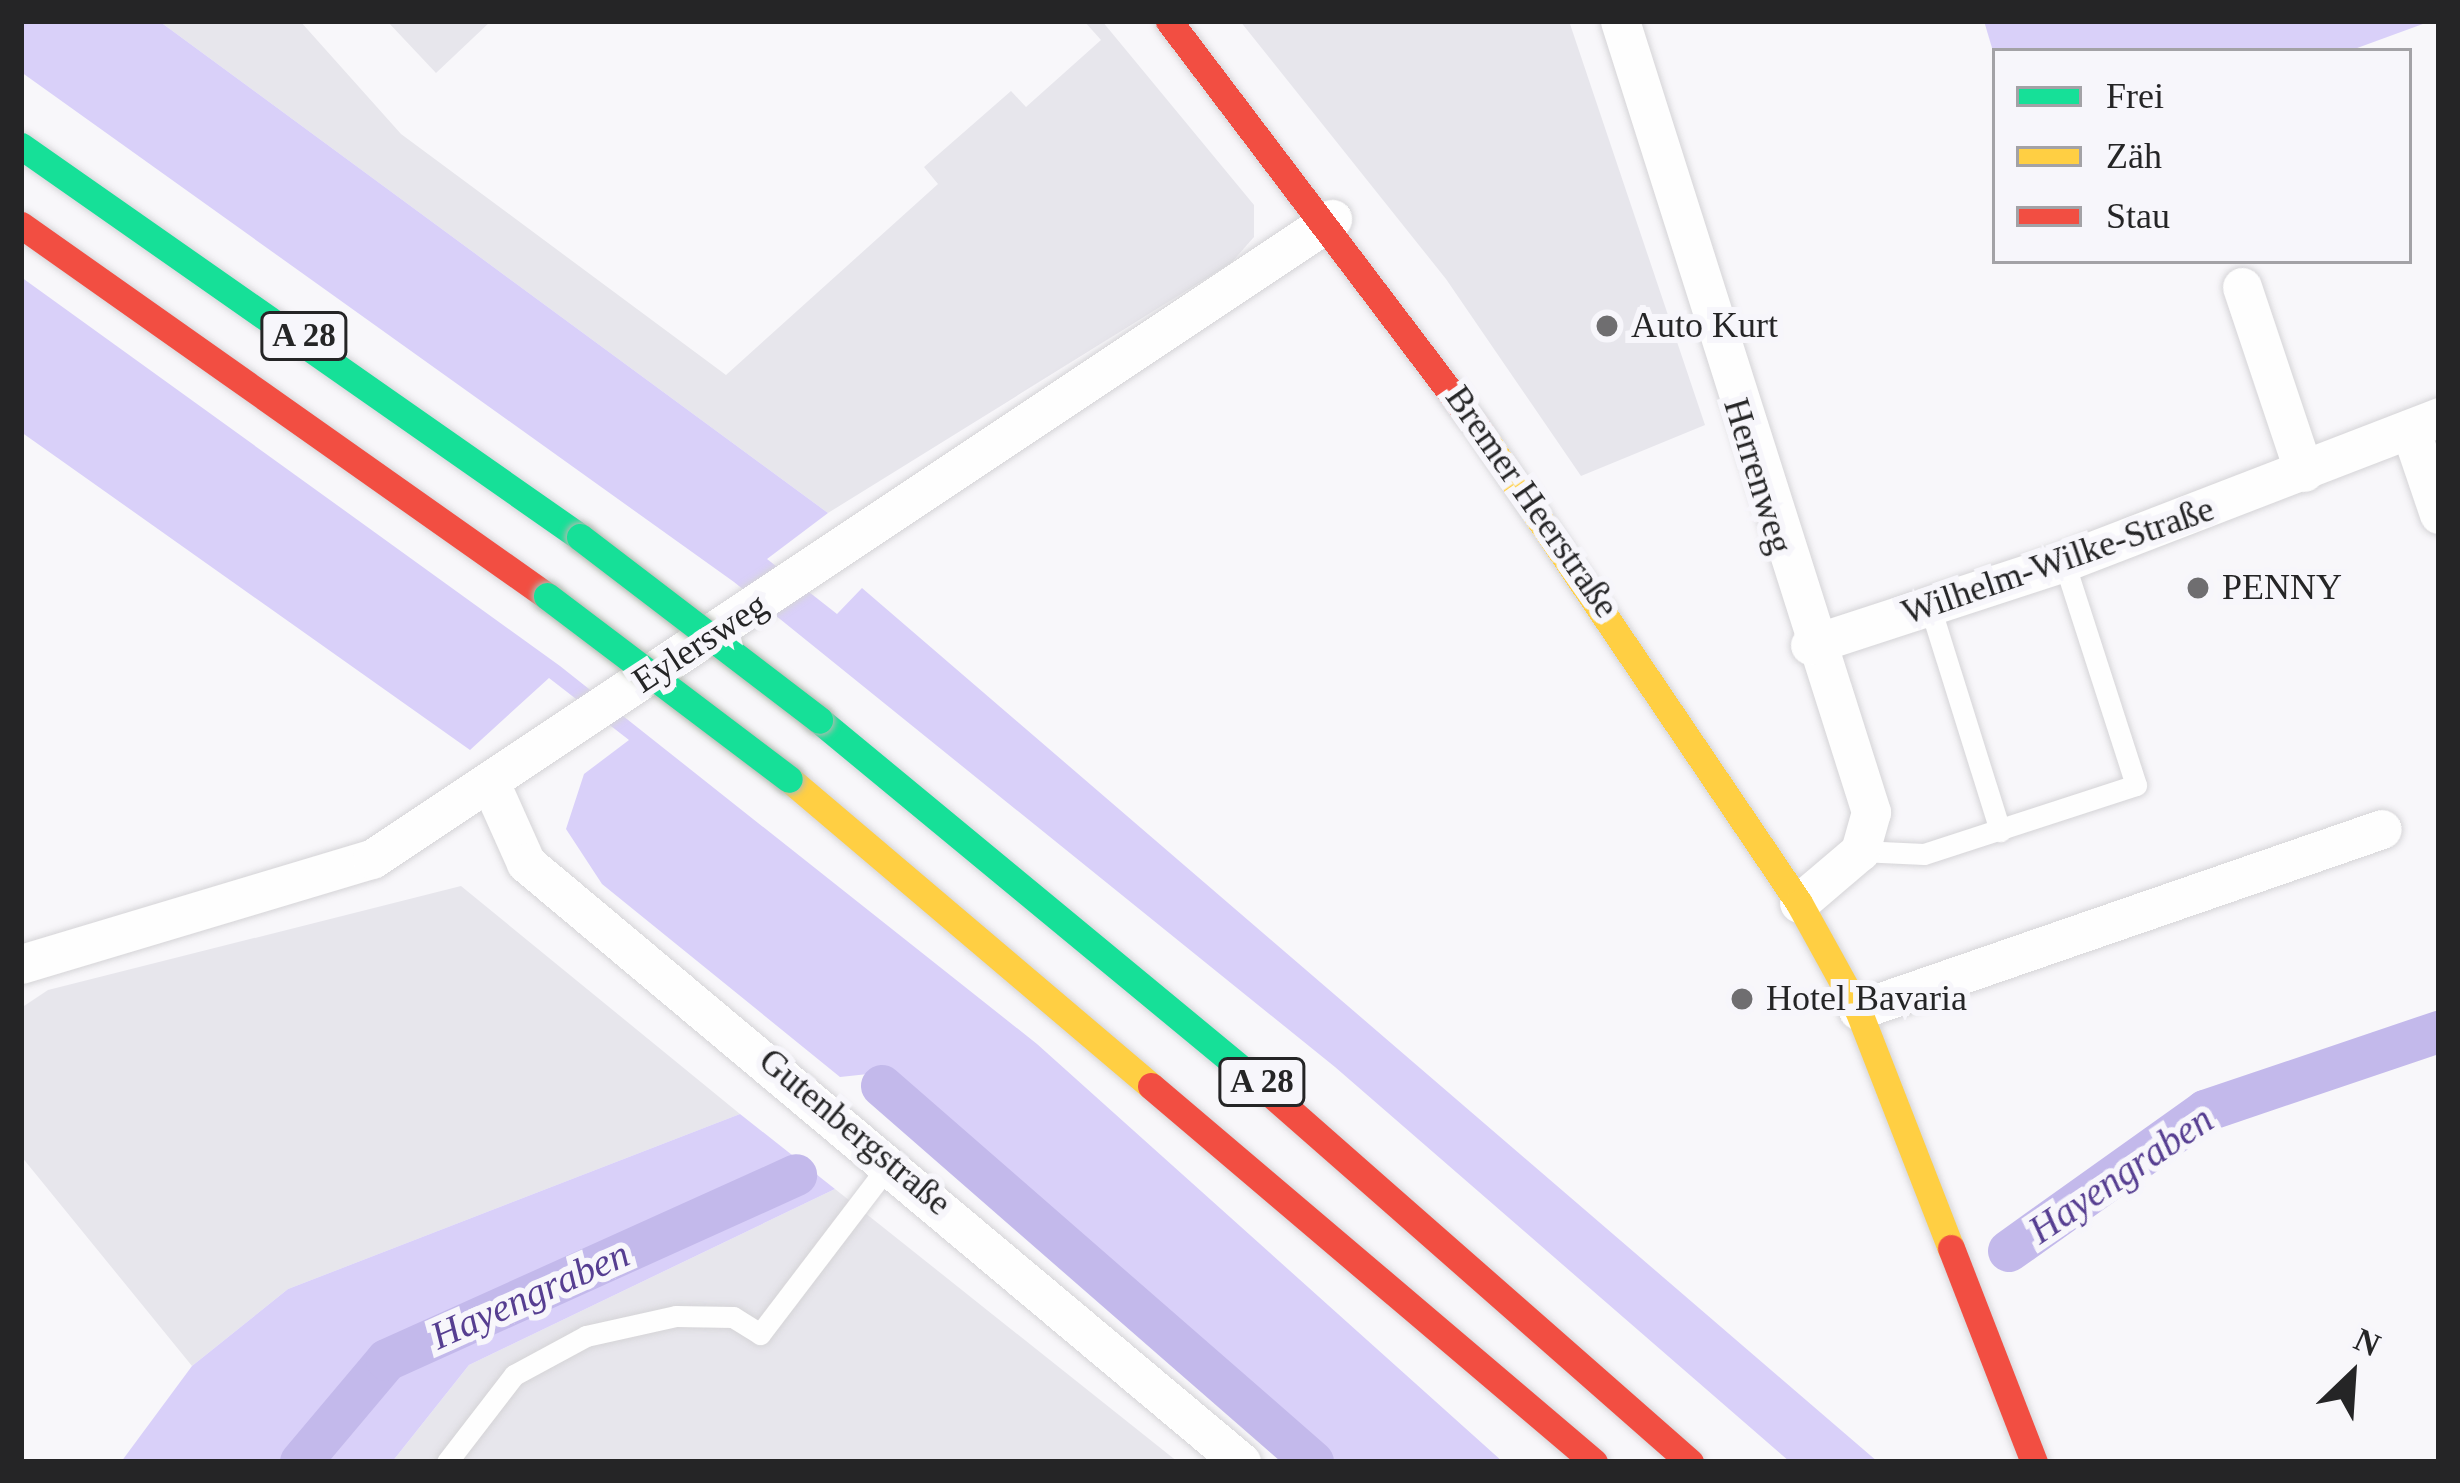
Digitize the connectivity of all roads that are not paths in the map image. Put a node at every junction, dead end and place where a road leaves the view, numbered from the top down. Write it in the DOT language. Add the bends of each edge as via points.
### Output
graph roads {
  1 [pos="1168,21"];
  2 [pos="1620,21"];
  3 [pos="21,146"];
  4 [pos="1332,220"];
  5 [pos="21,225"];
  6 [pos="2242,287"];
  7 [pos="2424,423"];
  8 [pos="2304,472"];
  9 [pos="2439,514"];
  10 [pos="2064,562"];
  11 [pos="1930,607"];
  12 [pos="1810,645"];
  13 [pos="492,787"];
  14 [pos="2382,829"];
  15 [pos="2000,831"];
  16 [pos="1860,851"];
  17 [pos="1799,903"];
  18 [pos="21,964"];
  19 [pos="1858,1010"];
  20 [pos="891,1162"];
  21 [pos="1227,1457"];
  22 [pos="447,1462"];
  23 [pos="1594,1462"];
  24 [pos="1690,1462"];
  25 [pos="2034,1462"];
  1 -- 4 [label="main road, Bremer Heerstraße"];
  2 -- 12 [label="street, Herrenweg"];
  3 -- 24 [label="main road, A 28, bridge" via="580,537 819,720 1373,1177"];
  4 -- 13 [label="street, Eylersweg"];
  4 -- 17 [label="main road, Bremer Heerstraße"];
  5 -- 23 [label="main road, A 28, bridge" via="547,596 789,778"];
  6 -- 8 [label="street"];
  7 -- 8 [label="street, Wilhelm-Wilke-Straße"];
  7 -- 9 [label="street"];
  8 -- 10 [label="street, Wilhelm-Wilke-Straße"];
  10 -- 11 [label="street, Wilhelm-Wilke-Straße"];
  10 -- 15 [label="lane" via="2136,785"];
  11 -- 12 [label="street, Wilhelm-Wilke-Straße"];
  11 -- 15 [label="lane"];
  12 -- 16 [label="street, Herrenweg" via="1871,812"];
  13 -- 18 [label="street, Eylersweg" via="372,860"];
  13 -- 20 [label="street, Gutenbergstraße" via="526,863"];
  14 -- 19 [label="street"];
  15 -- 16 [label="lane" via="1924,854"];
  16 -- 17 [label="street"];
  17 -- 19 [label="main road, Bremer Heerstraße"];
  19 -- 25 [label="main road, Bremer Heerstraße"];
  20 -- 21 [label="street, Gutenbergstraße"];
  20 -- 22 [label="lane" via="760,1334 733,1317 676,1316 586,1336 514,1376"];
}
